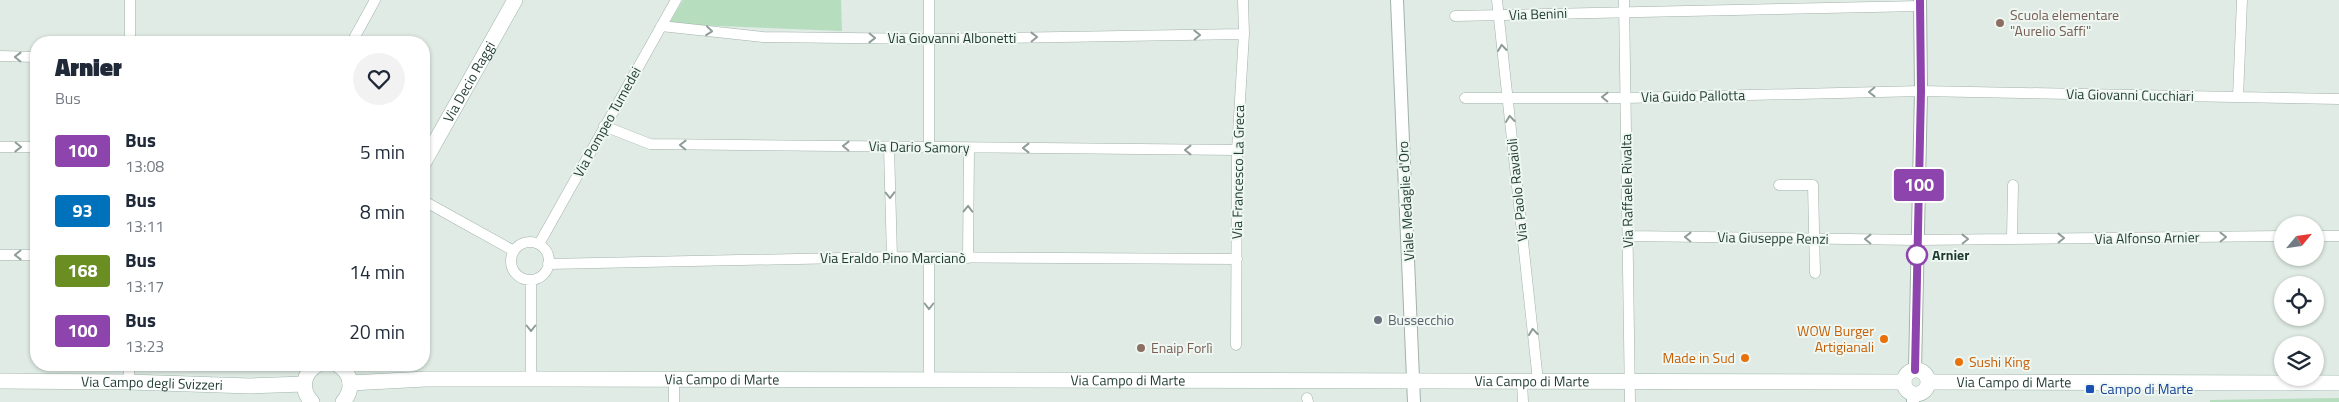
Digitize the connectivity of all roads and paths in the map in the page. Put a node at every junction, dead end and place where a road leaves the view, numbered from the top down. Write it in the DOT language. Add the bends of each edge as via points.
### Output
graph roads {
  1 [pos="130,0"];
  2 [pos="374,0"];
  3 [pos="515,0"];
  4 [pos="676,0"];
  5 [pos="929,0"];
  6 [pos="1243,0"];
  7 [pos="1397,0"];
  8 [pos="1497,0"];
  9 [pos="1624,0"];
  10 [pos="2242,0"];
  11 [pos="1920,3"];
  12 [pos="1624,12"];
  13 [pos="1498,15"];
  14 [pos="1455,16"];
  15 [pos="661,26"];
  16 [pos="1244,34"];
  17 [pos="130,36"];
  18 [pos="355,36"];
  19 [pos="930,39"];
  20 [pos="0,56"];
  21 [pos="30,57"];
  22 [pos="1921,91"];
  23 [pos="1507,96"];
  24 [pos="2238,97"];
  25 [pos="1465,98"];
  26 [pos="1625,98"];
  27 [pos="2339,99"];
  28 [pos="604,126"];
  29 [pos="928,146"];
  30 [pos="0,147"];
  31 [pos="30,147"];
  32 [pos="888,147"];
  33 [pos="969,148"];
  34 [pos="1237,150"];
  35 [pos="430,151"];
  36 [pos="1779,185"];
  37 [pos="2013,185"];
  38 [pos="430,204"];
  39 [pos="1628,236"];
  40 [pos="2274,236"];
  41 [pos="2324,236"];
  42 [pos="2339,236"];
  43 [pos="1813,238"];
  44 [pos="2012,239"];
  45 [pos="1917,240"];
  46 [pos="538,244"];
  47 [pos="514,251"];
  48 [pos="0,255"];
  49 [pos="30,255"];
  50 [pos="892,257"];
  51 [pos="929,258"];
  52 [pos="968,258"];
  53 [pos="1237,259"];
  54 [pos="548,264"];
  55 [pos="1815,273"];
  56 [pos="531,280"];
  57 [pos="1236,345"];
  58 [pos="1915,370"];
  59 [pos="129,371"];
  60 [pos="309,371"];
  61 [pos="345,371"];
  62 [pos="531,379"];
  63 [pos="674,379"];
  64 [pos="929,380"];
  65 [pos="0,381"];
  66 [pos="1414,381"];
  67 [pos="1522,381"];
  68 [pos="1538,381"];
  69 [pos="1629,381"];
  70 [pos="129,382"];
  71 [pos="1904,382"];
  72 [pos="1929,382"];
  73 [pos="350,383"];
  74 [pos="2339,383"];
  75 [pos="306,395"];
  76 [pos="1913,398"];
  77 [pos="343,402"];
  78 [pos="674,402"];
  79 [pos="1414,402"];
  80 [pos="1523,402"];
  81 [pos="1630,402"];
  1 -- 17 [label="street"];
  2 -- 18 [label="street"];
  3 -- 35 [label="main road, Via Decio Raggi"];
  4 -- 15 [label="street, Via Pompeo Tumedei"];
  5 -- 19 [label="street"];
  6 -- 16 [label="street, Via Francesco La Greca"];
  7 -- 66 [label="street, Viale Medaglie d'Oro"];
  8 -- 13 [label="street, Via Paolo Ravaioli"];
  9 -- 12 [label="street, Via Raffaele Rivalta"];
  10 -- 24 [label="street"];
  11 -- 12 [label="street, Via Benini"];
  11 -- 22 [label="street"];
  12 -- 13 [label="street, Via Benini"];
  12 -- 26 [label="street, Via Raffaele Rivalta"];
  13 -- 14 [label="street, Via Benini"];
  23 -- 13 [label="street, Via Paolo Ravaioli, one-way"];
  15 -- 19 [label="street, Via Giovanni Albonetti, one-way" via="763,37"];
  15 -- 28 [label="street, Via Pompeo Tumedei"];
  19 -- 16 [label="street, Via Giovanni Albonetti, one-way"];
  16 -- 34 [label="street, Via Francesco La Greca"];
  19 -- 29 [label="street"];
  21 -- 20 [label="street, one-way"];
  22 -- 24 [label="street, Via Giovanni Cucchiari"];
  22 -- 26 [label="street, Via Guido Pallotta, one-way"];
  22 -- 45 [label="street"];
  23 -- 25 [label="street, Via Guido Pallotta"];
  26 -- 23 [label="street, Via Guido Pallotta, one-way"];
  68 -- 23 [label="street, Via Paolo Ravaioli, one-way"];
  24 -- 27 [label="street, Via Giovanni Cucchiari"];
  26 -- 39 [label="street, Via Raffaele Rivalta"];
  32 -- 28 [label="street, Via Dario Samory, one-way" via="650,144"];
  28 -- 46 [label="street, Via Pompeo Tumedei"];
  29 -- 32 [label="street, Via Dario Samory"];
  29 -- 33 [label="street, Via Dario Samory"];
  30 -- 31 [label="street, one-way"];
  32 -- 50 [label="street, one-way"];
  34 -- 33 [label="street, Via Dario Samory, one-way"];
  52 -- 33 [label="street, one-way"];
  34 -- 53 [label="street, Via Francesco La Greca"];
  36 -- 43 [label="street" via="1813,185"];
  37 -- 44 [label="street"];
  38 -- 47 [label="street"];
  43 -- 39 [label="street, Via Giuseppe Renzi, one-way"];
  39 -- 69 [label="street, Via Raffaele Rivalta"];
  44 -- 40 [label="street, Via Alfonso Arnier, one-way"];
  41 -- 42 [label="street"];
  45 -- 43 [label="street, Via Giuseppe Renzi, one-way"];
  43 -- 55 [label="street"];
  45 -- 44 [label="street, Via Alfonso Arnier, one-way"];
  45 -- 58 [label="street"];
  46 -- 47 [label="street" via="528,242"];
  46 -- 54 [label="street" via="547,253"];
  47 -- 56 [label="street" via="512,268 520,277"];
  49 -- 48 [label="street, one-way"];
  50 -- 51 [label="street, Via Eraldo Pino Marcianò"];
  50 -- 54 [label="street, Via Eraldo Pino Marcianò"];
  51 -- 52 [label="street, Via Eraldo Pino Marcianò"];
  51 -- 64 [label="street, one-way"];
  52 -- 53 [label="street, Via Eraldo Pino Marcianò"];
  53 -- 57 [label="street, Via Francesco La Greca"];
  54 -- 56 [label="street" via="542,275"];
  56 -- 62 [label="street, one-way"];
  58 -- 71 [label="main road" via="1907,374"];
  58 -- 72 [label="main road" via="1925,374"];
  59 -- 70 [label="street"];
  60 -- 75 [label="main road"];
  61 -- 73 [label="main road"];
  62 -- 63 [label="main road, Via Campo di Marte"];
  62 -- 73 [label="main road, Via Campo di Marte"];
  63 -- 64 [label="main road, Via Campo di Marte"];
  63 -- 78 [label="street"];
  64 -- 66 [label="main road, Via Campo di Marte"];
  65 -- 70 [label="main road, Via Campo degli Svizzeri"];
  66 -- 67 [label="main road, Via Campo di Marte"];
  66 -- 79 [label="street, Viale Medaglie d'Oro"];
  67 -- 68 [label="main road, Via Campo di Marte"];
  67 -- 80 [label="street"];
  68 -- 69 [label="main road, Via Campo di Marte"];
  69 -- 71 [label="main road, Via Campo di Marte"];
  69 -- 81 [label="street, Via Raffaele Rivalta"];
  70 -- 75 [label="main road, Via Campo degli Svizzeri" via="250,386"];
  71 -- 76 [label="main road"];
  72 -- 74 [label="main road, Via Campo di Marte"];
  72 -- 76 [label="main road" via="1924,392"];
  73 -- 77 [label="main road" via="348,396"];
}
